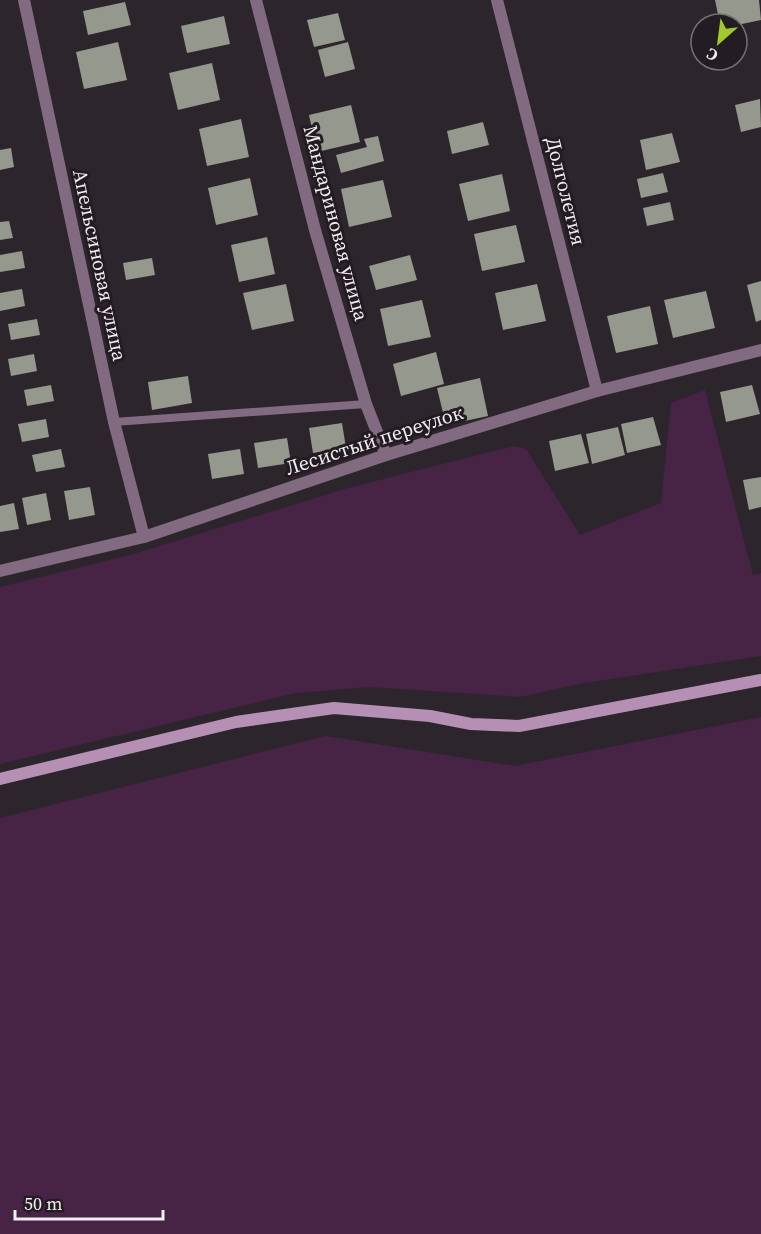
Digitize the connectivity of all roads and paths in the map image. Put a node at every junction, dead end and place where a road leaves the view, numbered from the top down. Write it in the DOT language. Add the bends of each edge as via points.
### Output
graph roads {
  1 [pos="24,0"];
  2 [pos="256,0"];
  3 [pos="497,0"];
  4 [pos="761,350"];
  5 [pos="597,392"];
  6 [pos="366,404"];
  7 [pos="114,422"];
  8 [pos="386,455"];
  9 [pos="144,537"];
  10 [pos="0,571"];
  11 [pos="761,680"];
  12 [pos="0,779"];
  1 -- 7 [label="street, Апельсиновая улица"];
  2 -- 6 [label="street, Мандариновая улица" via="315,230"];
  3 -- 5 [label="street, Долголетия"];
  4 -- 5 [label="street, Лесистый переулок"];
  5 -- 8 [label="street, Лесистый переулок"];
  6 -- 7 [label="lane"];
  6 -- 8 [label="street, Мандариновая улица"];
  7 -- 9 [label="street, Апельсиновая улица"];
  8 -- 9 [label="street, Лесистый переулок"];
  9 -- 10 [label="street, Лесистый переулок"];
  11 -- 12 [label="main road" via="519,726 334,708 236,722"];
}
